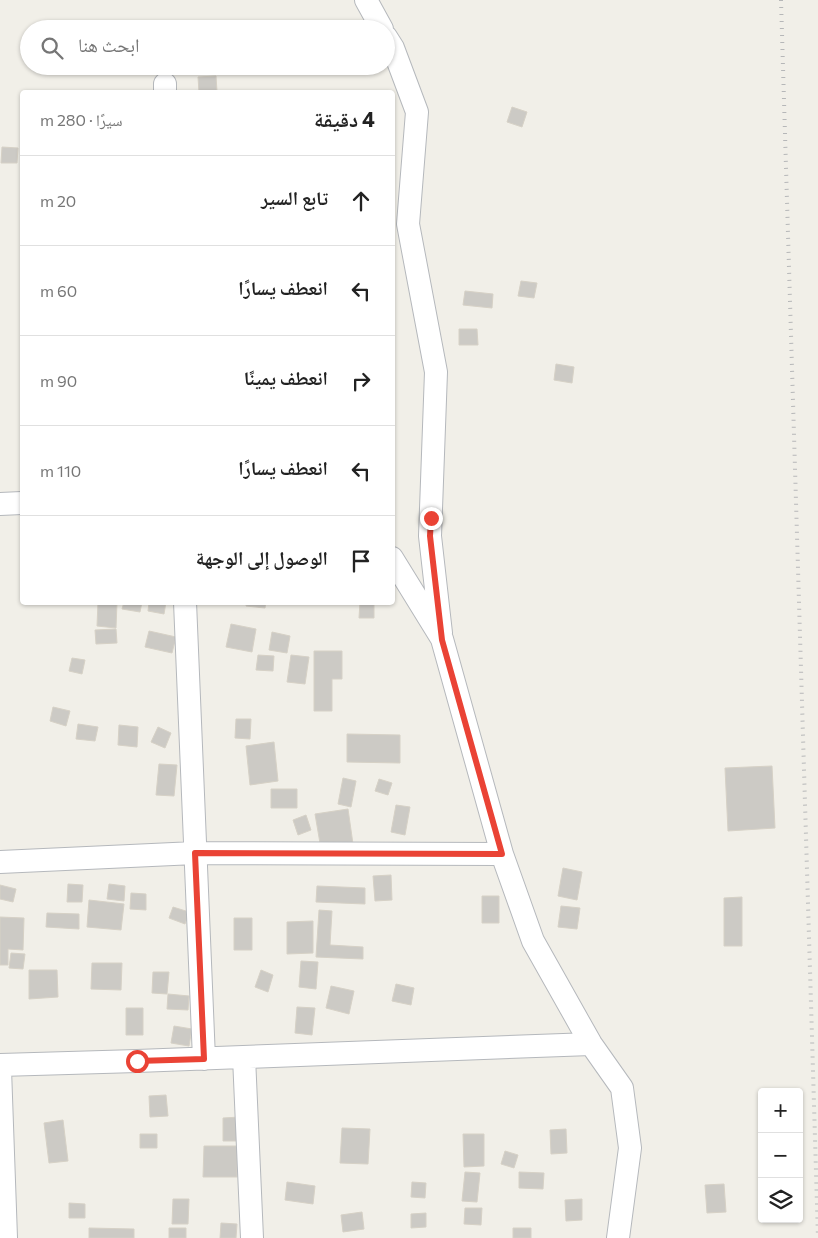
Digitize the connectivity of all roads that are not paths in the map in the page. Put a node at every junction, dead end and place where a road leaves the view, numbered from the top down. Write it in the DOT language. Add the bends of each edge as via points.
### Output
graph roads {
  1 [pos="366,0"];
  2 [pos="377,20"];
  3 [pos="395,53"];
  4 [pos="20,503"];
  5 [pos="0,504"];
  6 [pos="395,563"];
  7 [pos="185,605"];
  8 [pos="442,640"];
  9 [pos="195,853"];
  10 [pos="502,854"];
  11 [pos="0,862"];
  12 [pos="591,1044"];
  13 [pos="244,1057"];
  14 [pos="204,1059"];
  15 [pos="0,1065"];
  16 [pos="0,1069"];
  17 [pos="6,1238"];
  18 [pos="252,1238"];
  19 [pos="618,1238"];
  1 -- 2 [label="street"];
  3 -- 8 [label="street" via="417,112 408,224 436,372 430,536"];
  4 -- 5 [label="street"];
  6 -- 8 [label="street"];
  7 -- 9 [label="street"];
  8 -- 10 [label="street"];
  9 -- 10 [label="street"];
  9 -- 11 [label="street"];
  9 -- 14 [label="street"];
  10 -- 12 [label="street" via="533,941"];
  12 -- 13 [label="street"];
  12 -- 19 [label="street" via="622,1088 630,1148"];
  13 -- 14 [label="street"];
  13 -- 18 [label="street"];
  14 -- 15 [label="street"];
  16 -- 17 [label="street"];
}
